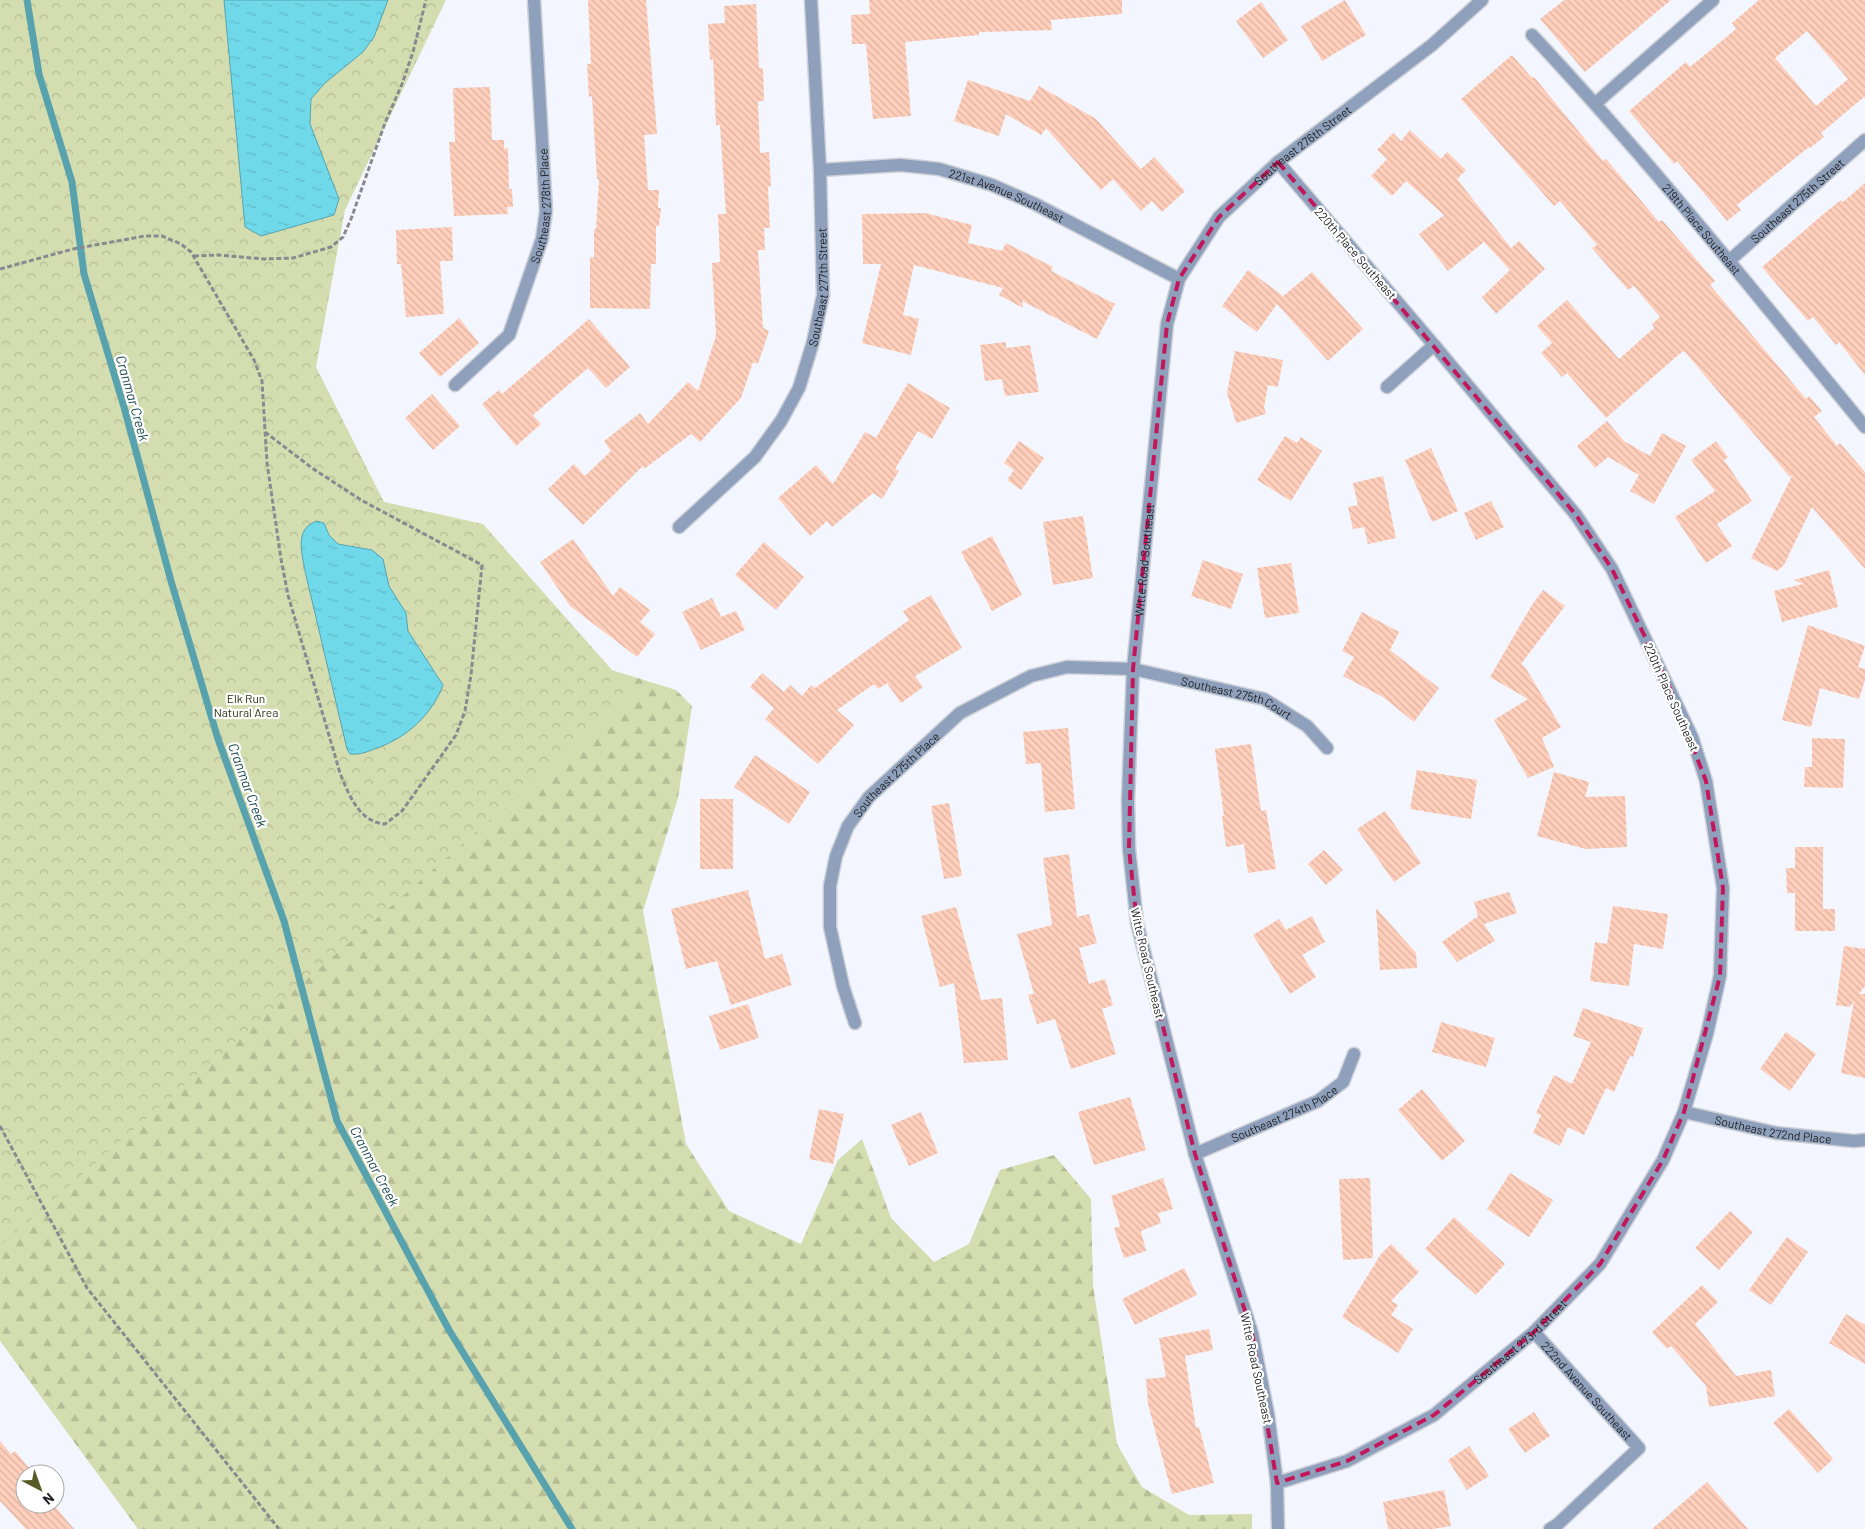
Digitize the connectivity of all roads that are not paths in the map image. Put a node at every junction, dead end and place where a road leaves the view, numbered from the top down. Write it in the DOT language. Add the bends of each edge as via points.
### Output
graph roads {
  1 [pos="534,0"];
  2 [pos="811,0"];
  3 [pos="1482,0"];
  4 [pos="1713,0"];
  5 [pos="1532,35"];
  6 [pos="1596,103"];
  7 [pos="1865,140"];
  8 [pos="1278,162"];
  9 [pos="820,170"];
  10 [pos="1729,261"];
  11 [pos="1179,279"];
  12 [pos="1167,324"];
  13 [pos="1434,345"];
  14 [pos="455,385"];
  15 [pos="1387,387"];
  16 [pos="1865,427"];
  17 [pos="679,527"];
  18 [pos="1133,669"];
  19 [pos="1327,748"];
  20 [pos="855,1023"];
  21 [pos="1354,1054"];
  22 [pos="1684,1112"];
  23 [pos="1865,1140"];
  24 [pos="1195,1154"];
  25 [pos="1534,1332"];
  26 [pos="1277,1483"];
  27 [pos="1278,1529"];
  28 [pos="1550,1529"];
  1 -- 14 [label="street, Southeast 278th Place" via="546,211 542,238 509,335"];
  2 -- 9 [label="street, Southeast 277th Street"];
  3 -- 8 [label="street, Southeast 276th Street" via="1432,45"];
  4 -- 6 [label="street"];
  5 -- 6 [label="street, 219th Place Southeast"];
  6 -- 10 [label="street, 219th Place Southeast"];
  7 -- 10 [label="street, Southeast 275th Street"];
  8 -- 11 [label="street, Southeast 276th Street" via="1219,217"];
  8 -- 13 [label="street, 220th Place Southeast"];
  9 -- 11 [label="street, 221st Avenue Southeast" via="901,165 939,169 992,185"];
  9 -- 17 [label="street, Southeast 277th Street" via="823,295 799,388 781,421 755,457"];
  10 -- 16 [label="street, 219th Place Southeast"];
  11 -- 12 [label="street, Southeast 276th Street"];
  12 -- 18 [label="street, Witte Road Southeast"];
  13 -- 15 [label="street"];
  13 -- 22 [label="street, 220th Place Southeast" via="1576,515 1612,569 1692,737 1706,781 1723,888 1720,976 1708,1034"];
  18 -- 19 [label="street, Southeast 275th Court" via="1264,698 1307,726"];
  18 -- 20 [label="street, Southeast 275th Place" via="1067,667 1031,676 960,713 869,797 848,826 836,856 830,886 830,927"];
  18 -- 24 [label="street, Witte Road Southeast" via="1128,800 1129,848 1137,923"];
  21 -- 24 [label="street, Southeast 274th Place" via="1343,1082 1318,1101"];
  22 -- 23 [label="street, Southeast 272nd Place" via="1776,1133"];
  22 -- 25 [label="street, Southeast 273rd Street" via="1663,1160 1600,1264"];
  24 -- 26 [label="street, Witte Road Southeast" via="1252,1333"];
  25 -- 26 [label="street, Southeast 273rd Street" via="1434,1416 1347,1461"];
  25 -- 28 [label="street, 222nd Avenue Southeast" via="1639,1448"];
  26 -- 27 [label="street, Witte Road Southeast"];
}
